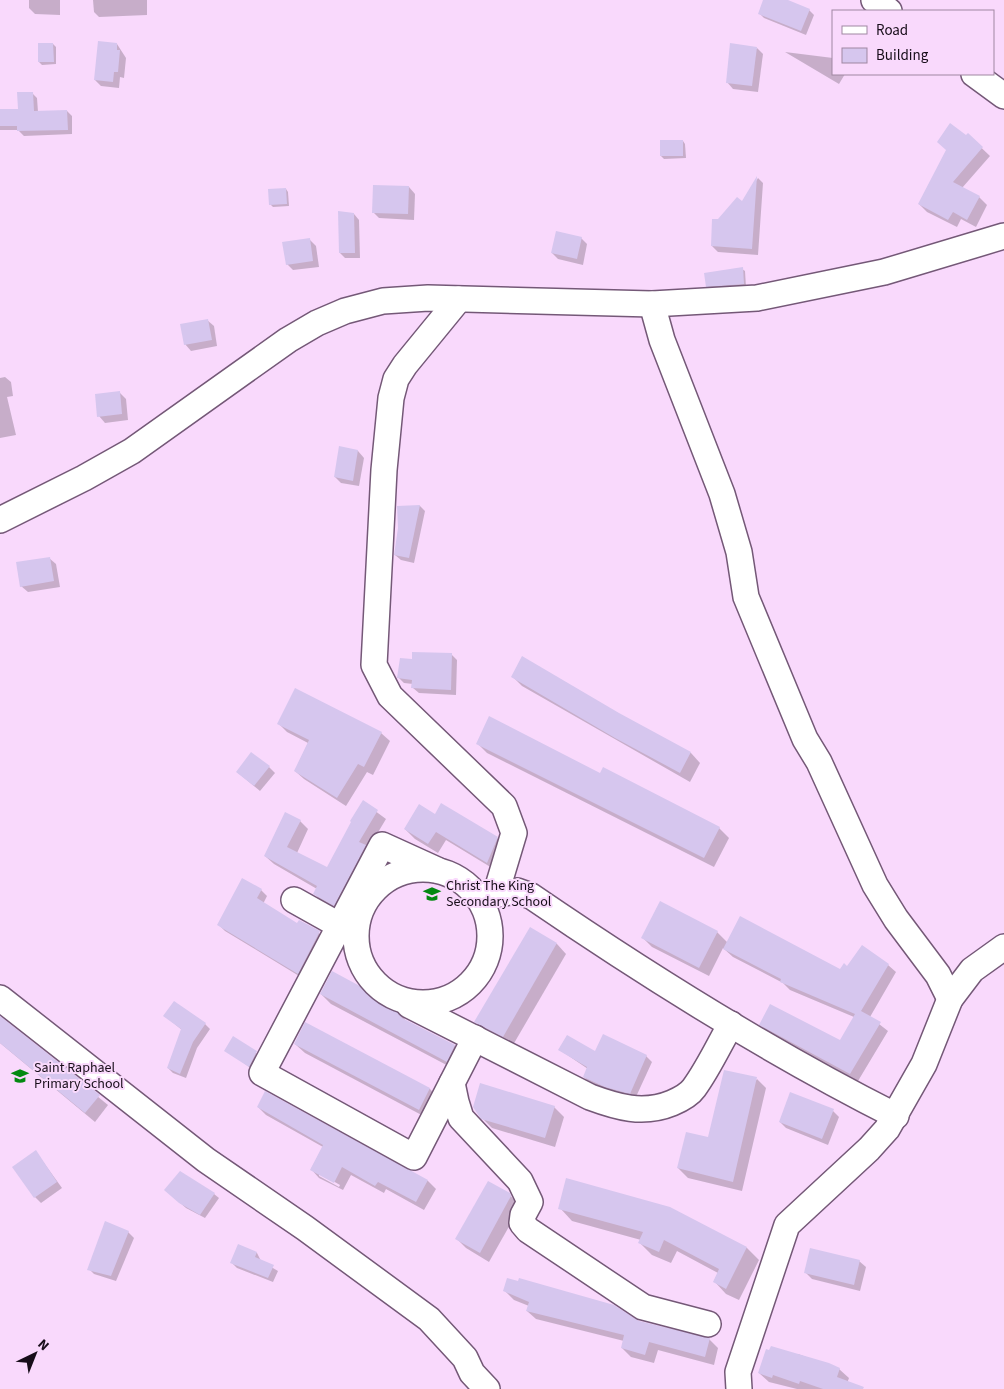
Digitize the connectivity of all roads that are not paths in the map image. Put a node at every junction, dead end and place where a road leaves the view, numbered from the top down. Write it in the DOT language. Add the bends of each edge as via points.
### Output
graph roads {
  1 [pos="874,0"];
  2 [pos="888,10"];
  3 [pos="975,75"];
  4 [pos="1004,96"];
  5 [pos="1004,236"];
  6 [pos="459,299"];
  7 [pos="652,304"];
  8 [pos="0,520"];
  9 [pos="437,870"];
  10 [pos="487,895"];
  11 [pos="294,900"];
  12 [pos="347,931"];
  13 [pos="1004,947"];
  14 [pos="0,998"];
  15 [pos="950,998"];
  16 [pos="400,1000"];
  17 [pos="731,1024"];
  18 [pos="475,1038"];
  19 [pos="452,1083"];
  20 [pos="896,1116"];
  21 [pos="708,1324"];
  22 [pos="487,1389"];
  23 [pos="739,1389"];
  1 -- 2 [label="street"];
  3 -- 4 [label="street"];
  5 -- 7 [label="street" via="884,272 757,298"];
  6 -- 7 [label="street"];
  6 -- 8 [label="street" via="383,301 345,311 317,323 288,340 132,451"];
  6 -- 10 [label="street" via="405,365 396,379 391,398 374,666 390,696 504,806 514,833"];
  7 -- 15 [label="street" via="662,340 722,494 739,552 746,597 801,730 820,762 875,886 938,975"];
  9 -- 10 [label="street"];
  9 -- 12 [label="street" via="400,872 384,881 370,893"];
  9 -- 12 [label="street" via="382,845"];
  10 -- 16 [label="street" via="490,937 488,955 481,972 469,986 445,1000 418,1004"];
  10 -- 17 [label="street" via="517,890 531,896 657,981"];
  11 -- 12 [label="street"];
  12 -- 16 [label="street" via="370,979"];
  12 -- 19 [label="street" via="262,1073 414,1157"];
  13 -- 15 [label="street" via="972,970"];
  14 -- 22 [label="street" via="206,1160 306,1228 429,1319 458,1350"];
  15 -- 20 [label="street" via="924,1064"];
  16 -- 18 [label="street"];
  17 -- 18 [label="street" via="693,1090 661,1108 639,1110 615,1107 590,1097"];
  17 -- 20 [label="street" via="833,1084"];
  18 -- 19 [label="street"];
  19 -- 21 [label="street" via="462,1118 527,1192 530,1202 522,1223 528,1230 643,1307"];
  20 -- 23 [label="street" via="869,1149 787,1225 738,1372"];
}
